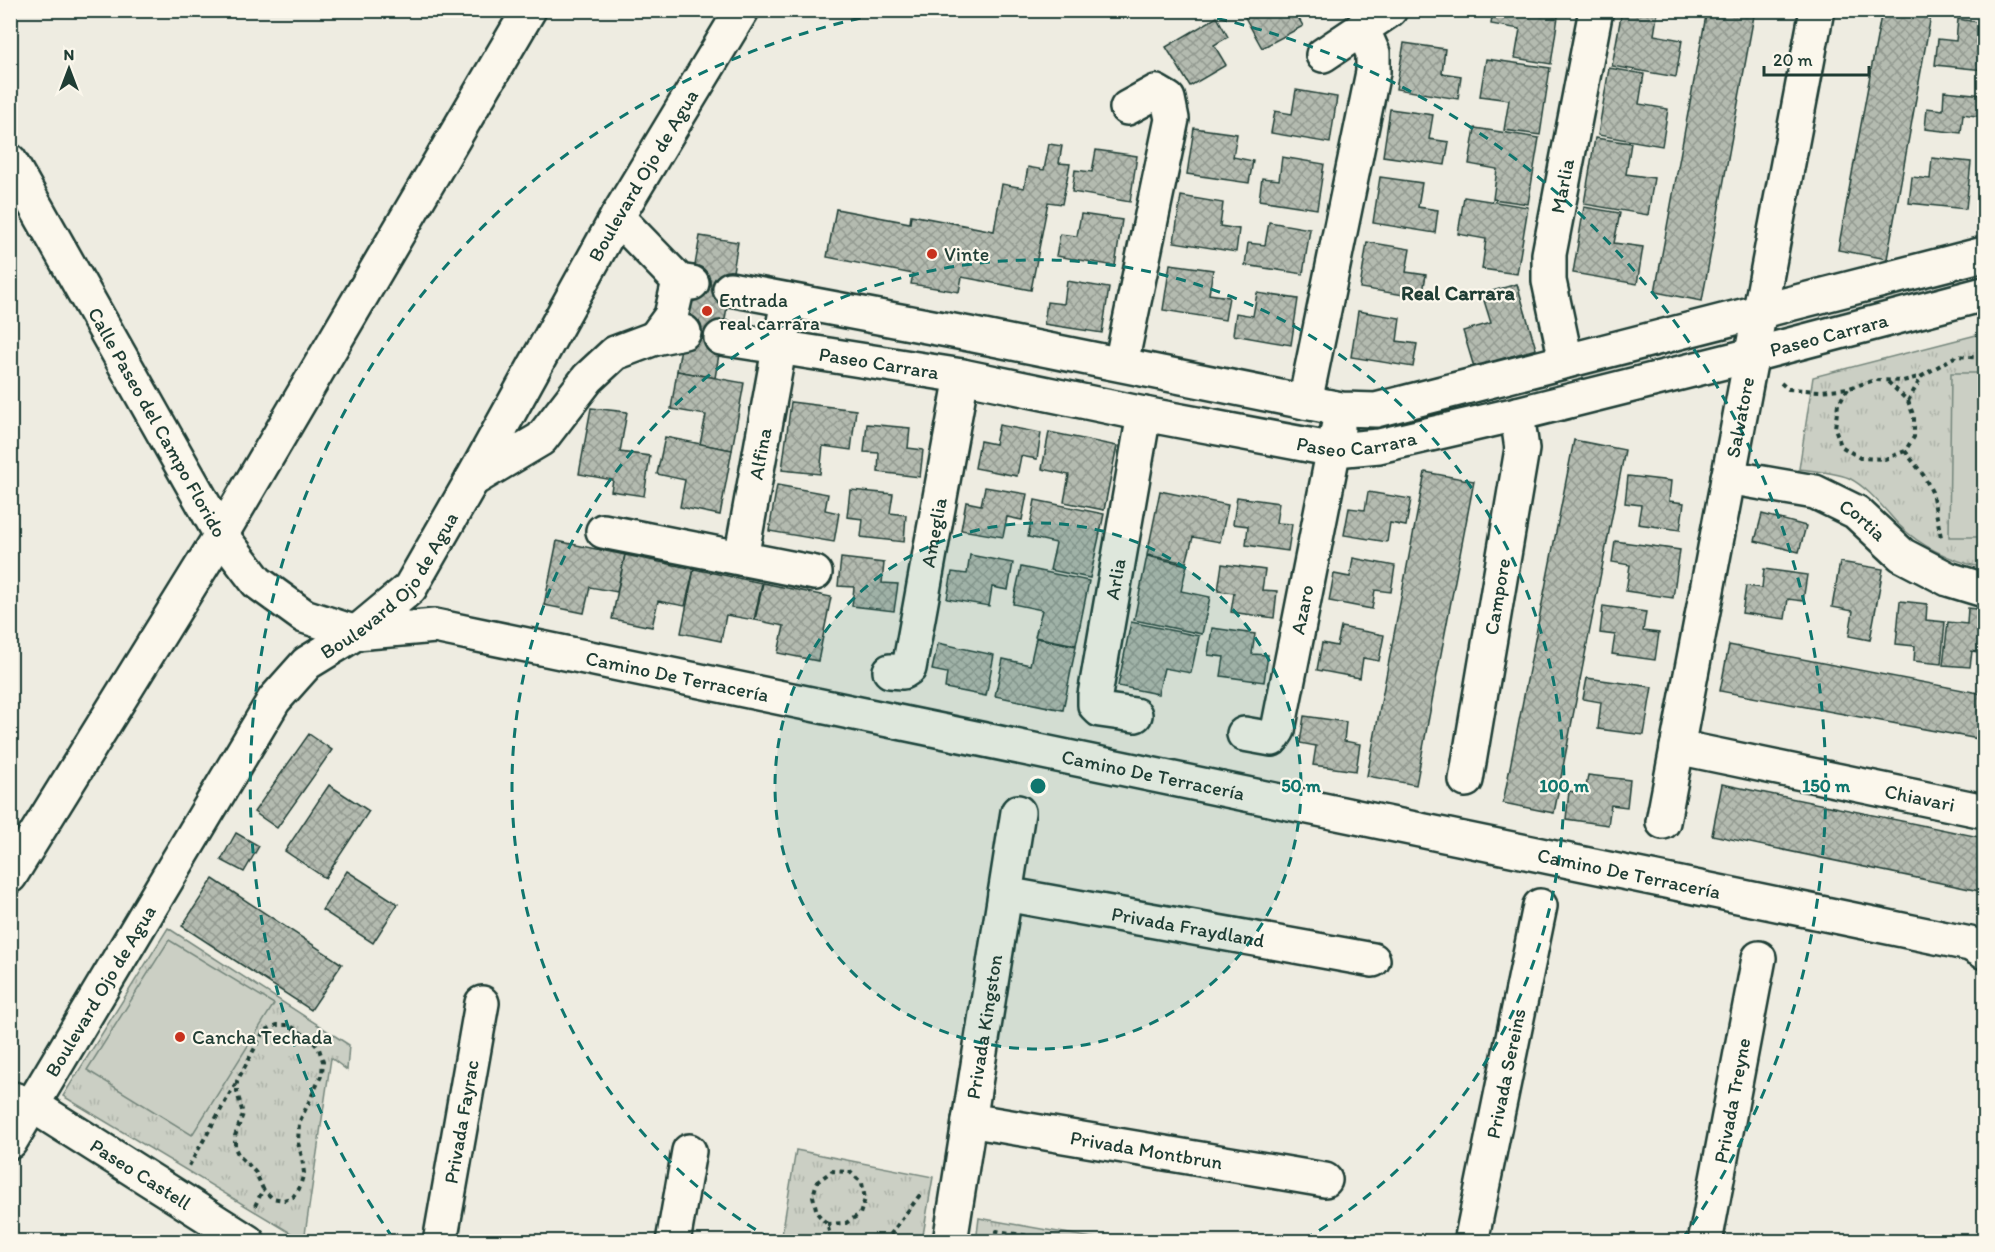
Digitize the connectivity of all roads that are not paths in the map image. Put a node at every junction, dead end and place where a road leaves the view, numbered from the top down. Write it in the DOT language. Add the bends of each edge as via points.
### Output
graph roads {
  1 [pos="529,10"];
  2 [pos="742,10"];
  3 [pos="1390,10"];
  4 [pos="1596,10"];
  5 [pos="1817,10"];
  6 [pos="1362,28"];
  7 [pos="1323,55"];
  8 [pos="1128,108"];
  9 [pos="10,161"];
  10 [pos="617,217"];
  11 [pos="1984,254"];
  12 [pos="730,289"];
  13 [pos="1984,294"];
  14 [pos="788,300"];
  15 [pos="1761,310"];
  16 [pos="721,338"];
  17 [pos="780,347"];
  18 [pos="1752,355"];
  19 [pos="1566,361"];
  20 [pos="1121,364"];
  21 [pos="962,376"];
  22 [pos="1305,402"];
  23 [pos="1341,409"];
  24 [pos="1144,414"];
  25 [pos="1517,414"];
  26 [pos="1335,450"];
  27 [pos="1728,477"];
  28 [pos="472,480"];
  29 [pos="603,531"];
  30 [pos="221,535"];
  31 [pos="741,558"];
  32 [pos="815,573"];
  33 [pos="1984,590"];
  34 [pos="356,633"];
  35 [pos="890,671"];
  36 [pos="1135,715"];
  37 [pos="1244,734"];
  38 [pos="1677,747"];
  39 [pos="1466,780"];
  40 [pos="1984,811"];
  41 [pos="1018,812"];
  42 [pos="1663,822"];
  43 [pos="10,876"];
  44 [pos="1005,894"];
  45 [pos="1540,906"];
  46 [pos="1984,952"];
  47 [pos="1758,958"];
  48 [pos="1373,960"];
  49 [pos="482,1003"];
  50 [pos="21,1102"];
  51 [pos="969,1120"];
  52 [pos="10,1142"];
  53 [pos="689,1151"];
  54 [pos="1325,1180"];
  55 [pos="248,1242"];
  56 [pos="440,1242"];
  57 [pos="672,1242"];
  58 [pos="950,1242"];
  59 [pos="1471,1242"];
  60 [pos="1705,1242"];
  1 -- 30 [label="street"];
  2 -- 10 [label="street, Boulevard Ojo de Agua"];
  3 -- 6 [label="street"];
  4 -- 19 [label="street, Marlia" via="1549,254 1549,281"];
  5 -- 15 [label="street, Salvatore"];
  6 -- 7 [label="street"];
  6 -- 22 [label="street" via="1373,53 1373,72"];
  8 -- 20 [label="street" via="1156,92 1168,99 1172,119"];
  9 -- 30 [label="street, Calle Paseo del Campo Florido"];
  10 -- 28 [label="street, Boulevard Ojo de Agua"];
  10 -- 28 [label="street" via="686,282 671,316 669,335 615,353 588,378 541,440"];
  11 -- 15 [label="street, Paseo Carrara"];
  12 -- 14 [label="street, Paseo Carrara"];
  13 -- 18 [label="street, Paseo Carrara"];
  14 -- 17 [label="street, Alfina"];
  14 -- 20 [label="street, Paseo Carrara"];
  15 -- 18 [label="street, Salvatore"];
  15 -- 19 [label="street, Paseo Carrara"];
  16 -- 17 [label="street, Paseo Carrara"];
  17 -- 21 [label="street, Paseo Carrara"];
  17 -- 31 [label="street, Alfina"];
  18 -- 25 [label="street, Paseo Carrara"];
  18 -- 27 [label="street, Salvatore"];
  19 -- 23 [label="street, Paseo Carrara" via="1376,410"];
  20 -- 22 [label="street, Paseo Carrara"];
  21 -- 24 [label="street, Paseo Carrara"];
  21 -- 35 [label="street, Ameglia" via="909,668 903,672"];
  22 -- 23 [label="street, Paseo Carrara"];
  23 -- 26 [label="street"];
  24 -- 26 [label="street, Paseo Carrara"];
  24 -- 36 [label="street, Arlia" via="1095,695 1095,705 1101,710"];
  25 -- 26 [label="street, Paseo Carrara" via="1379,446"];
  25 -- 39 [label="street, Campore" via="1522,449"];
  26 -- 37 [label="street, Azaro" via="1278,730 1272,739"];
  27 -- 33 [label="street, Cortia" via="1815,492 1856,512 1902,555 1948,579"];
  27 -- 38 [label="street, Salvatore"];
  28 -- 34 [label="street, Boulevard Ojo de Agua" via="410,588"];
  29 -- 31 [label="street"];
  30 -- 34 [label="street, Calle Paseo del Campo Florido" via="257,582 304,616"];
  30 -- 43 [label="street"];
  31 -- 32 [label="street"];
  34 -- 46 [label="street, Camino De Terracería" via="435,626 1958,942"];
  34 -- 50 [label="street, Boulevard Ojo de Agua" via="307,663 274,700"];
  38 -- 40 [label="street, Chiavari"];
  38 -- 42 [label="street, Salvatore"];
  41 -- 44 [label="street, Privada Kingston"];
  44 -- 48 [label="street, Privada Fraydland"];
  44 -- 51 [label="street, Privada Kingston"];
  45 -- 59 [label="street, Privada Sereins"];
  47 -- 60 [label="street, Privada Treyne"];
  49 -- 56 [label="street, Privada Fayrac"];
  50 -- 52 [label="street, Boulevard Ojo de Agua"];
  50 -- 55 [label="street, Paseo Castell"];
  51 -- 54 [label="street, Privada Montbrun"];
  51 -- 58 [label="street, Privada Kingston"];
  53 -- 57 [label="street"];
}
